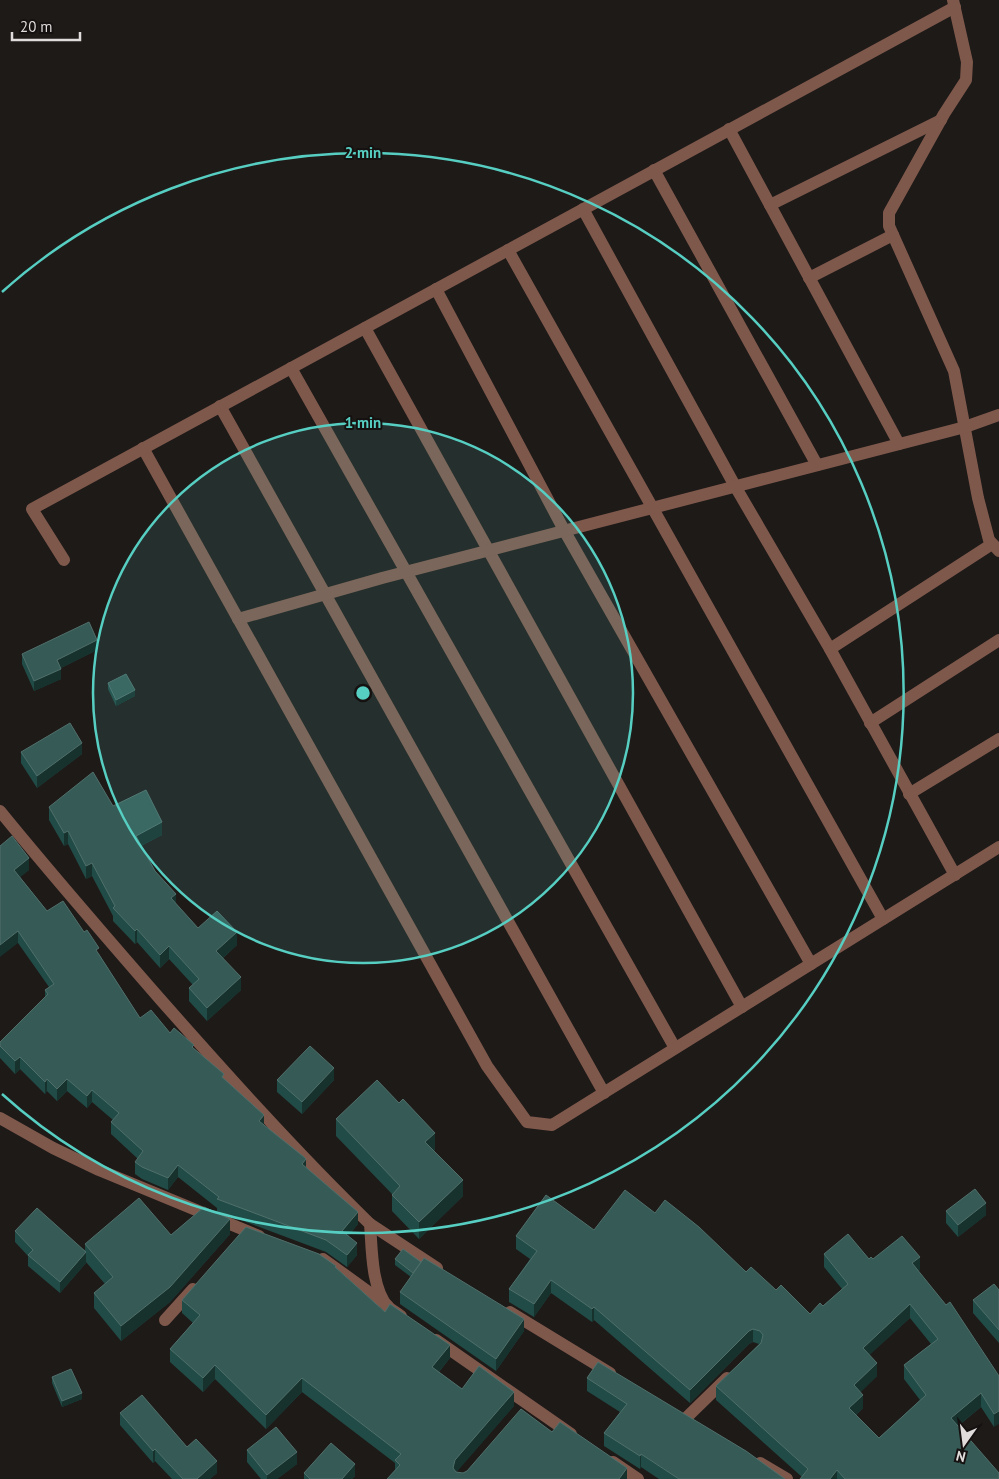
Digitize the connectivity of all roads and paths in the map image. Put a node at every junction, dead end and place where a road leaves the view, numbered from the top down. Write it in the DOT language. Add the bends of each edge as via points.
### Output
graph roads {
  1 [pos="954,3"];
  2 [pos="941,120"];
  3 [pos="729,129"];
  4 [pos="654,170"];
  5 [pos="770,205"];
  6 [pos="583,209"];
  7 [pos="893,236"];
  8 [pos="508,250"];
  9 [pos="810,278"];
  10 [pos="436,289"];
  11 [pos="365,328"];
  12 [pos="291,368"];
  13 [pos="220,406"];
  14 [pos="999,415"];
  15 [pos="965,426"];
  16 [pos="899,444"];
  17 [pos="143,448"];
  18 [pos="817,465"];
  19 [pos="735,486"];
  20 [pos="654,507"];
  21 [pos="564,530"];
  22 [pos="996,548"];
  23 [pos="488,550"];
  24 [pos="64,560"];
  25 [pos="406,572"];
  26 [pos="324,594"];
  27 [pos="238,619"];
  28 [pos="999,640"];
  29 [pos="830,649"];
  30 [pos="870,723"];
  31 [pos="999,739"];
  32 [pos="909,794"];
  33 [pos="0,811"];
  34 [pos="999,847"];
  35 [pos="954,874"];
  36 [pos="883,919"];
  37 [pos="811,964"];
  38 [pos="742,1007"];
  39 [pos="675,1048"];
  40 [pos="604,1093"];
  41 [pos="0,1118"];
  42 [pos="370,1224"];
  43 [pos="272,1241"];
  44 [pos="311,1255"];
  45 [pos="449,1275"];
  46 [pos="205,1276"];
  47 [pos="388,1306"];
  48 [pos="502,1307"];
  49 [pos="165,1320"];
  50 [pos="412,1323"];
  51 [pos="428,1335"];
  52 [pos="734,1370"];
  53 [pos="619,1378"];
  54 [pos="686,1418"];
  55 [pos="580,1440"];
  56 [pos="745,1454"];
  57 [pos="602,1455"];
  58 [pos="638,1479"];
  59 [pos="788,1479"];
  1 -- 2 [label="street" via="967,62 966,80"];
  1 -- 3 [label="street"];
  2 -- 5 [label="street"];
  2 -- 7 [label="street" via="889,214"];
  3 -- 4 [label="street"];
  3 -- 5 [label="street"];
  4 -- 6 [label="street"];
  4 -- 18 [label="street"];
  5 -- 9 [label="street"];
  6 -- 8 [label="street"];
  6 -- 19 [label="street"];
  7 -- 9 [label="street"];
  7 -- 15 [label="street" via="954,371"];
  8 -- 10 [label="street"];
  8 -- 20 [label="street"];
  9 -- 16 [label="street"];
  10 -- 11 [label="street"];
  10 -- 21 [label="street"];
  11 -- 12 [label="street"];
  11 -- 23 [label="street"];
  12 -- 13 [label="street"];
  12 -- 25 [label="street"];
  13 -- 17 [label="street"];
  13 -- 26 [label="street"];
  14 -- 15 [label="street"];
  15 -- 16 [label="street"];
  15 -- 22 [label="street" via="978,498 989,540"];
  16 -- 18 [label="street"];
  17 -- 24 [label="street" via="32,509"];
  17 -- 27 [label="street"];
  18 -- 19 [label="street"];
  19 -- 20 [label="street"];
  19 -- 29 [label="street"];
  20 -- 21 [label="street"];
  20 -- 36 [label="street"];
  21 -- 23 [label="street"];
  21 -- 37 [label="street"];
  22 -- 29 [label="street"];
  23 -- 25 [label="street"];
  23 -- 38 [label="street"];
  25 -- 26 [label="street"];
  25 -- 39 [label="street"];
  26 -- 27 [label="street"];
  26 -- 40 [label="street"];
  27 -- 40 [label="street" via="487,1066 527,1122 552,1125"];
  28 -- 30 [label="street"];
  29 -- 30 [label="street"];
  30 -- 32 [label="street"];
  31 -- 32 [label="street"];
  32 -- 35 [label="street"];
  33 -- 42 [label="street" via="238,1087"];
  34 -- 35 [label="street"];
  35 -- 36 [label="street"];
  36 -- 37 [label="street"];
  37 -- 38 [label="street"];
  38 -- 39 [label="street"];
  39 -- 40 [label="street"];
  41 -- 43 [label="street" via="53,1148 241,1235"];
  42 -- 45 [label="street"];
  42 -- 47 [label="street" via="375,1273"];
  44 -- 47 [label="street" via="334,1266"];
  46 -- 49 [label="street"];
  47 -- 50 [label="street"];
  48 -- 53 [label="street"];
  51 -- 55 [label="street" via="523,1407"];
  52 -- 54 [label="street"];
  56 -- 59 [label="street"];
  57 -- 58 [label="street"];
}
